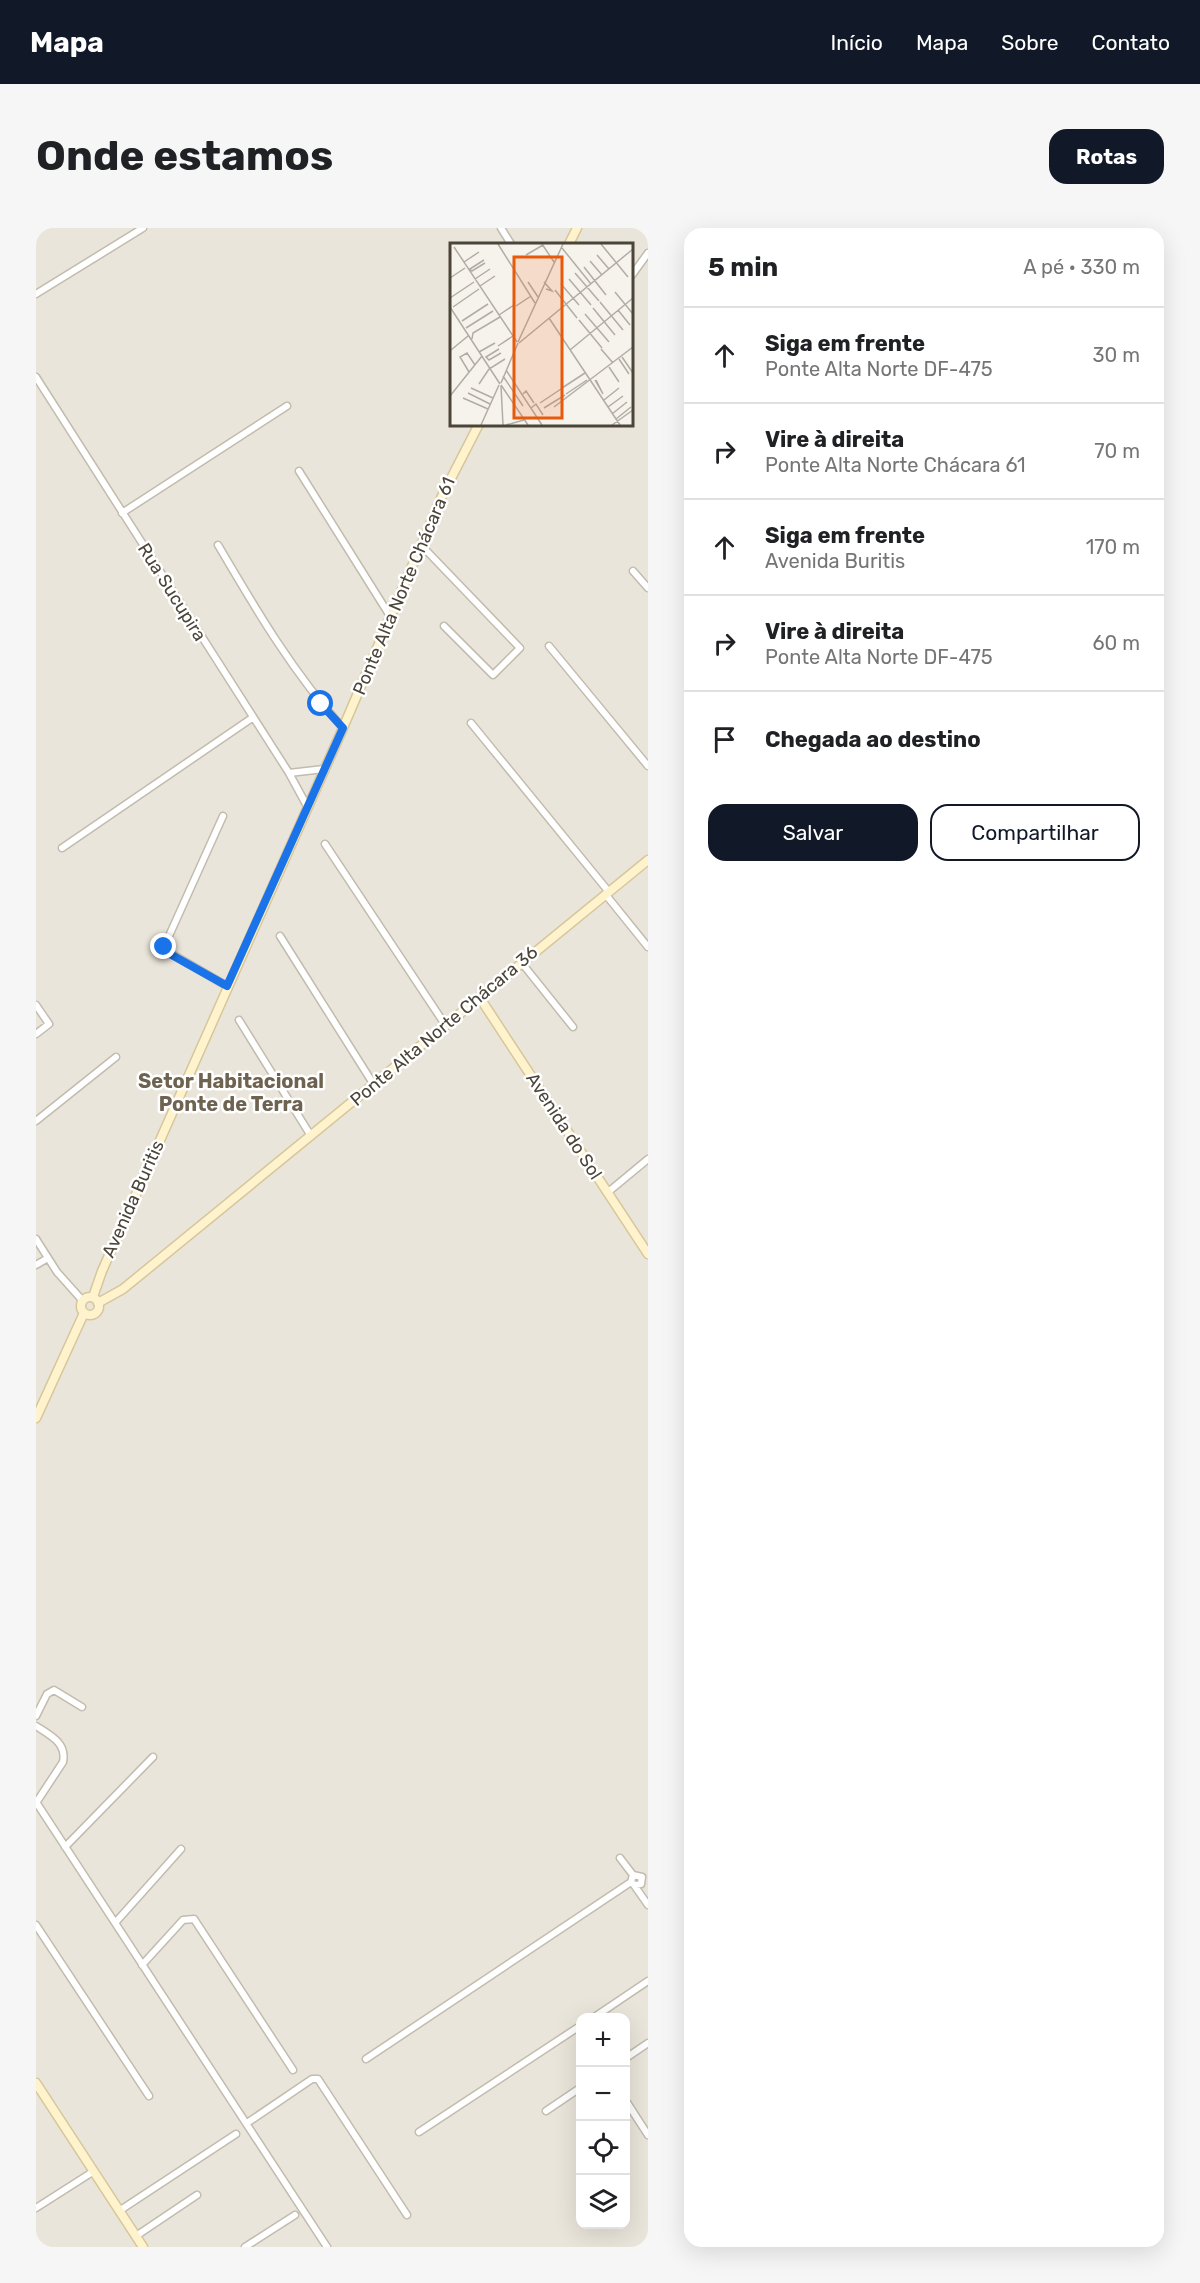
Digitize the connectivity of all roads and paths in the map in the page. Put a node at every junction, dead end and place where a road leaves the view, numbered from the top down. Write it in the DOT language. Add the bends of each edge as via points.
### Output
graph roads {
  1 [pos="143,228"];
  2 [pos="501,228"];
  3 [pos="577,228"];
  4 [pos="511,243"];
  5 [pos="570,243"];
  6 [pos="648,253"];
  7 [pos="633,274"];
  8 [pos="36,294"];
  9 [pos="36,377"];
  10 [pos="287,406"];
  11 [pos="478,426"];
  12 [pos="299,471"];
  13 [pos="122,513"];
  14 [pos="218,544"];
  15 [pos="421,545"];
  16 [pos="633,571"];
  17 [pos="648,588"];
  18 [pos="390,616"];
  19 [pos="444,626"];
  20 [pos="549,646"];
  21 [pos="252,718"];
  22 [pos="471,723"];
  23 [pos="343,728"];
  24 [pos="648,766"];
  25 [pos="324,769"];
  26 [pos="289,773"];
  27 [pos="307,806"];
  28 [pos="223,816"];
  29 [pos="325,844"];
  30 [pos="62,848"];
  31 [pos="648,860"];
  32 [pos="607,893"];
  33 [pos="280,936"];
  34 [pos="648,947"];
  35 [pos="521,962"];
  36 [pos="227,986"];
  37 [pos="480,999"];
  38 [pos="36,1005"];
  39 [pos="239,1020"];
  40 [pos="446,1026"];
  41 [pos="573,1027"];
  42 [pos="36,1034"];
  43 [pos="116,1057"];
  44 [pos="374,1085"];
  45 [pos="36,1121"];
  46 [pos="311,1136"];
  47 [pos="648,1159"];
  48 [pos="607,1193"];
  49 [pos="36,1239"];
  50 [pos="648,1254"];
  51 [pos="48,1258"];
  52 [pos="36,1265"];
  53 [pos="82,1300"];
  54 [pos="96,1300"];
  55 [pos="84,1314"];
  56 [pos="36,1418"];
  57 [pos="82,1707"];
  58 [pos="36,1716"];
  59 [pos="36,1726"];
  60 [pos="153,1757"];
  61 [pos="36,1803"];
  62 [pos="64,1847"];
  63 [pos="181,1849"];
  64 [pos="620,1858"];
  65 [pos="644,1877"];
  66 [pos="633,1881"];
  67 [pos="648,1889"];
  68 [pos="648,1905"];
  69 [pos="115,1923"];
  70 [pos="36,1925"];
  71 [pos="142,1965"];
  72 [pos="648,1981"];
  73 [pos="600,2013"];
  74 [pos="576,2029"];
  75 [pos="648,2043"];
  76 [pos="630,2055"];
  77 [pos="366,2060"];
  78 [pos="293,2070"];
  79 [pos="36,2084"];
  80 [pos="576,2091"];
  81 [pos="149,2096"];
  82 [pos="630,2107"];
  83 [pos="546,2111"];
  84 [pos="247,2123"];
  85 [pos="419,2132"];
  86 [pos="236,2134"];
  87 [pos="648,2135"];
  88 [pos="93,2171"];
  89 [pos="197,2195"];
  90 [pos="36,2208"];
  91 [pos="119,2211"];
  92 [pos="295,2215"];
  93 [pos="408,2215"];
  94 [pos="136,2236"];
  95 [pos="143,2247"];
  96 [pos="245,2247"];
  97 [pos="327,2247"];
  1 -- 8 [label="street"];
  2 -- 4 [label="street"];
  3 -- 5 [label="street"];
  6 -- 7 [label="street"];
  9 -- 13 [label="street, Rua Sucupira"];
  10 -- 13 [label="street"];
  11 -- 15 [label="street, Ponte Alta Norte Chácara 61"];
  12 -- 18 [label="street"];
  13 -- 21 [label="street, Rua Sucupira"];
  14 -- 23 [label="street" via="313,695"];
  15 -- 18 [label="street, Ponte Alta Norte Chácara 61"];
  15 -- 19 [label="street" via="520,648 493,675"];
  16 -- 17 [label="street"];
  18 -- 23 [label="street, Ponte Alta Norte Chácara 61"];
  20 -- 24 [label="street"];
  21 -- 26 [label="street, Rua Sucupira"];
  21 -- 30 [label="street"];
  22 -- 32 [label="street"];
  23 -- 25 [label="street, Ponte Alta Norte Chácara 61"];
  25 -- 26 [label="street"];
  25 -- 27 [label="street, Ponte Alta Norte Chácara 61"];
  26 -- 27 [label="street, Rua Sucupira"];
  27 -- 36 [label="street, Avenida Buritis"];
  28 -- 36 [label="street" via="164,947"];
  29 -- 40 [label="street"];
  31 -- 32 [label="street, Ponte Alta Norte Chácara 36"];
  32 -- 34 [label="street"];
  32 -- 35 [label="street, Ponte Alta Norte Chácara 36"];
  33 -- 44 [label="street"];
  35 -- 37 [label="street, Ponte Alta Norte Chácara 36"];
  35 -- 41 [label="street"];
  36 -- 54 [label="street, Avenida Buritis" via="102,1271"];
  37 -- 40 [label="street, Ponte Alta Norte Chácara 36"];
  37 -- 48 [label="street, Avenida do Sol"];
  38 -- 42 [label="street" via="49,1024"];
  39 -- 46 [label="street"];
  40 -- 44 [label="street, Ponte Alta Norte Chácara 36"];
  43 -- 45 [label="street"];
  44 -- 46 [label="street, Ponte Alta Norte Chácara 36"];
  46 -- 54 [label="street, Ponte Alta Norte Chácara 36" via="123,1289"];
  47 -- 48 [label="street"];
  48 -- 50 [label="street, Avenida do Sol"];
  49 -- 51 [label="street"];
  51 -- 52 [label="street"];
  51 -- 53 [label="street"];
  53 -- 54 [label="street" via="88,1296"];
  53 -- 55 [label="street"];
  54 -- 55 [label="street" via="96,1314"];
  55 -- 56 [label="street"];
  57 -- 58 [label="street" via="54,1690 46,1694"];
  59 -- 61 [label="street" via="62,1747 64,1755"];
  60 -- 62 [label="street"];
  61 -- 62 [label="street"];
  62 -- 69 [label="street"];
  63 -- 69 [label="street"];
  64 -- 66 [label="street"];
  65 -- 66 [label="street"];
  65 -- 67 [label="street"];
  66 -- 68 [label="street"];
  66 -- 77 [label="street"];
  69 -- 71 [label="street"];
  70 -- 81 [label="street"];
  71 -- 78 [label="street" via="183,1920 194,1919"];
  71 -- 84 [label="street"];
  72 -- 73 [label="street"];
  74 -- 85 [label="street"];
  75 -- 76 [label="street"];
  79 -- 88 [label="street"];
  80 -- 83 [label="street"];
  82 -- 87 [label="street"];
  84 -- 93 [label="street" via="312,2079 318,2079"];
  84 -- 97 [label="street"];
  86 -- 91 [label="street"];
  88 -- 90 [label="street"];
  88 -- 91 [label="street"];
  89 -- 94 [label="street"];
  91 -- 94 [label="street"];
  92 -- 96 [label="street"];
  94 -- 95 [label="street"];
}
